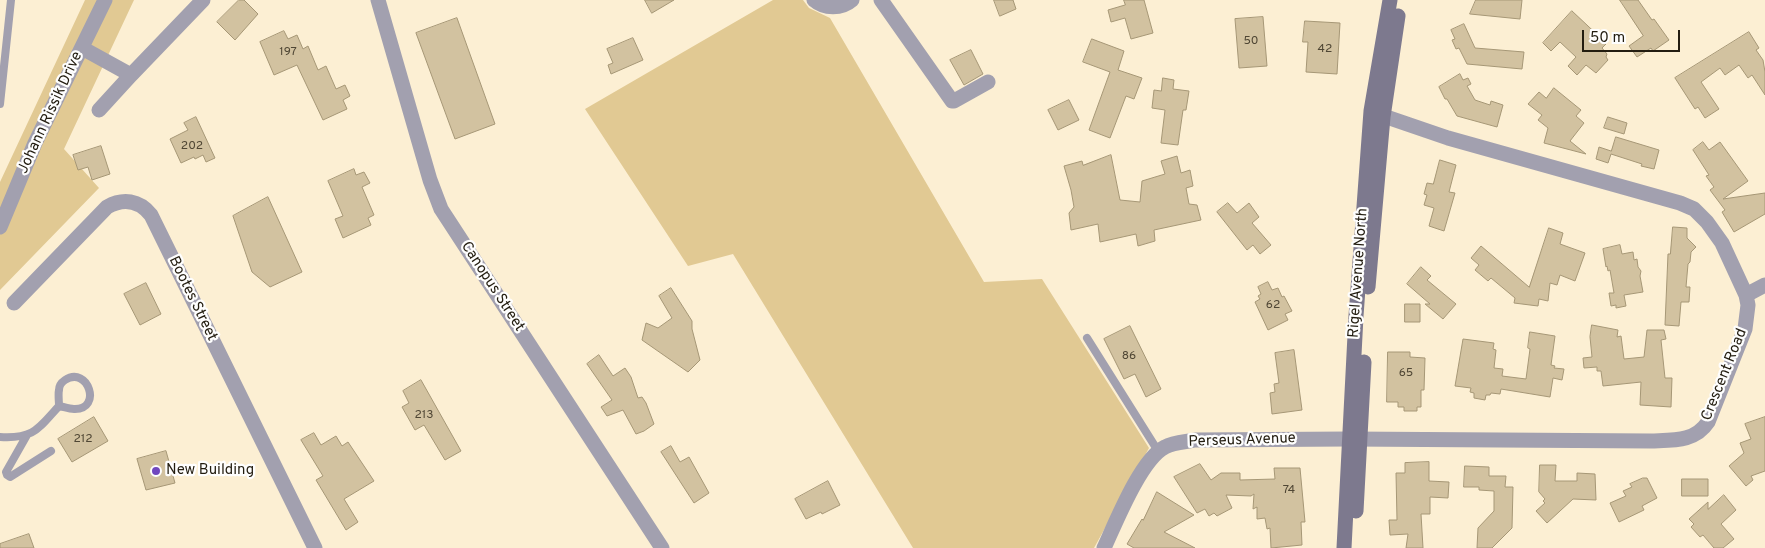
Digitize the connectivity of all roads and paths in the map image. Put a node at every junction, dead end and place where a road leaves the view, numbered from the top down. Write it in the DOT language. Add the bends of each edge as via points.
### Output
graph roads {
  1 [pos="11,0"];
  2 [pos="105,0"];
  3 [pos="203,0"];
  4 [pos="378,0"];
  5 [pos="814,0"];
  6 [pos="852,0"];
  7 [pos="881,0"];
  8 [pos="1390,0"];
  9 [pos="1400,0"];
  10 [pos="82,48"];
  11 [pos="132,75"];
  12 [pos="988,82"];
  13 [pos="0,104"];
  14 [pos="99,110"];
  15 [pos="1377,114"];
  16 [pos="0,227"];
  17 [pos="1765,285"];
  18 [pos="1746,295"];
  19 [pos="14,303"];
  20 [pos="1087,338"];
  21 [pos="59,406"];
  22 [pos="27,435"];
  23 [pos="0,437"];
  24 [pos="1355,439"];
  25 [pos="51,450"];
  26 [pos="1158,451"];
  27 [pos="315,548"];
  28 [pos="662,548"];
  29 [pos="1104,548"];
  30 [pos="1344,548"];
  31 [pos="1354,548"];
  1 -- 13 [label="lane"];
  2 -- 10 [label="street, Johann Rissik Drive"];
  3 -- 11 [label="street"];
  4 -- 28 [label="street, Canopus Street" via="441,209"];
  5 -- 6 [label="street" via="818,4 837,7"];
  7 -- 12 [label="street" via="952,100"];
  8 -- 15 [label="main road, Rigel Avenue North"];
  9 -- 15 [label="main road, Rigel Avenue North"];
  10 -- 11 [label="street"];
  10 -- 16 [label="street, Johann Rissik Drive" via="35,143"];
  11 -- 14 [label="street"];
  15 -- 18 [label="street, Crescent Road" via="1448,138 1694,209 1722,242"];
  15 -- 24 [label="main road, Rigel Avenue North" via="1356,316"];
  17 -- 18 [label="street"];
  18 -- 24 [label="street, Crescent Road" via="1747,317 1740,341 1708,422 1693,437 1651,441"];
  19 -- 27 [label="street, Bootes Street" via="107,207 125,201 141,205 151,215"];
  20 -- 26 [label="lane"];
  21 -- 21 [label="lane" via="76,409 90,402 91,396 81,378 67,378 62,383"];
  21 -- 22 [label="lane"];
  22 -- 23 [label="lane"];
  22 -- 25 [label="lane" via="6,472 10,477"];
  24 -- 26 [label="street, Perseus Avenue" via="1195,440 1167,445"];
  24 -- 30 [label="main road, Rigel Avenue North"];
  24 -- 31 [label="main road, Rigel Avenue North"];
  26 -- 29 [label="street" via="1145,466"];
}
